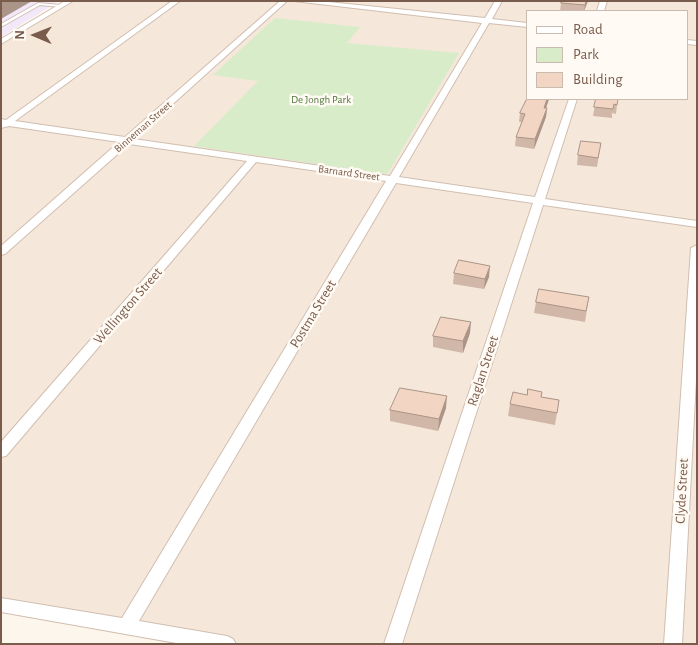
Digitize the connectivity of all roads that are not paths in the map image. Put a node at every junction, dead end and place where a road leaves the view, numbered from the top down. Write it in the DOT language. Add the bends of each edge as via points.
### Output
graph roads {
  1 [pos="70,1"];
  2 [pos="176,1"];
  3 [pos="284,1"];
  4 [pos="297,1"];
  5 [pos="391,1"];
  6 [pos="499,1"];
  7 [pos="41,2"];
  8 [pos="61,6"];
  9 [pos="383,10"];
  10 [pos="487,21"];
  11 [pos="526,25"];
  12 [pos="1,26"];
  13 [pos="1,42"];
  14 [pos="573,100"];
  15 [pos="3,124"];
  16 [pos="127,141"];
  17 [pos="254,159"];
  18 [pos="393,180"];
  19 [pos="538,201"];
  20 [pos="697,224"];
  21 [pos="697,248"];
  22 [pos="1,252"];
  23 [pos="1,452"];
  24 [pos="1,605"];
  25 [pos="126,627"];
  26 [pos="227,644"];
  27 [pos="393,644"];
  28 [pos="673,644"];
  1 -- 8 [label="street"];
  2 -- 15 [label="street"];
  3 -- 16 [label="street, Binneman Street"];
  4 -- 9 [label="street"];
  5 -- 9 [label="street"];
  6 -- 10 [label="street, Postma Street"];
  7 -- 8 [label="lane"];
  7 -- 12 [label="lane"];
  8 -- 13 [label="street"];
  9 -- 10 [label="street"];
  10 -- 11 [label="street"];
  10 -- 18 [label="street, Postma Street"];
  14 -- 19 [label="street, Raglan Street"];
  15 -- 16 [label="street, Barnard Street"];
  16 -- 17 [label="street, Barnard Street"];
  16 -- 22 [label="street, Binneman Street"];
  17 -- 18 [label="street, Barnard Street"];
  17 -- 23 [label="street, Wellington Street"];
  18 -- 19 [label="street, Barnard Street"];
  18 -- 25 [label="street, Postma Street"];
  19 -- 20 [label="street, Barnard Street"];
  19 -- 27 [label="street, Raglan Street"];
  21 -- 28 [label="street, Clyde Street"];
  24 -- 25 [label="street"];
  25 -- 26 [label="street"];
}
